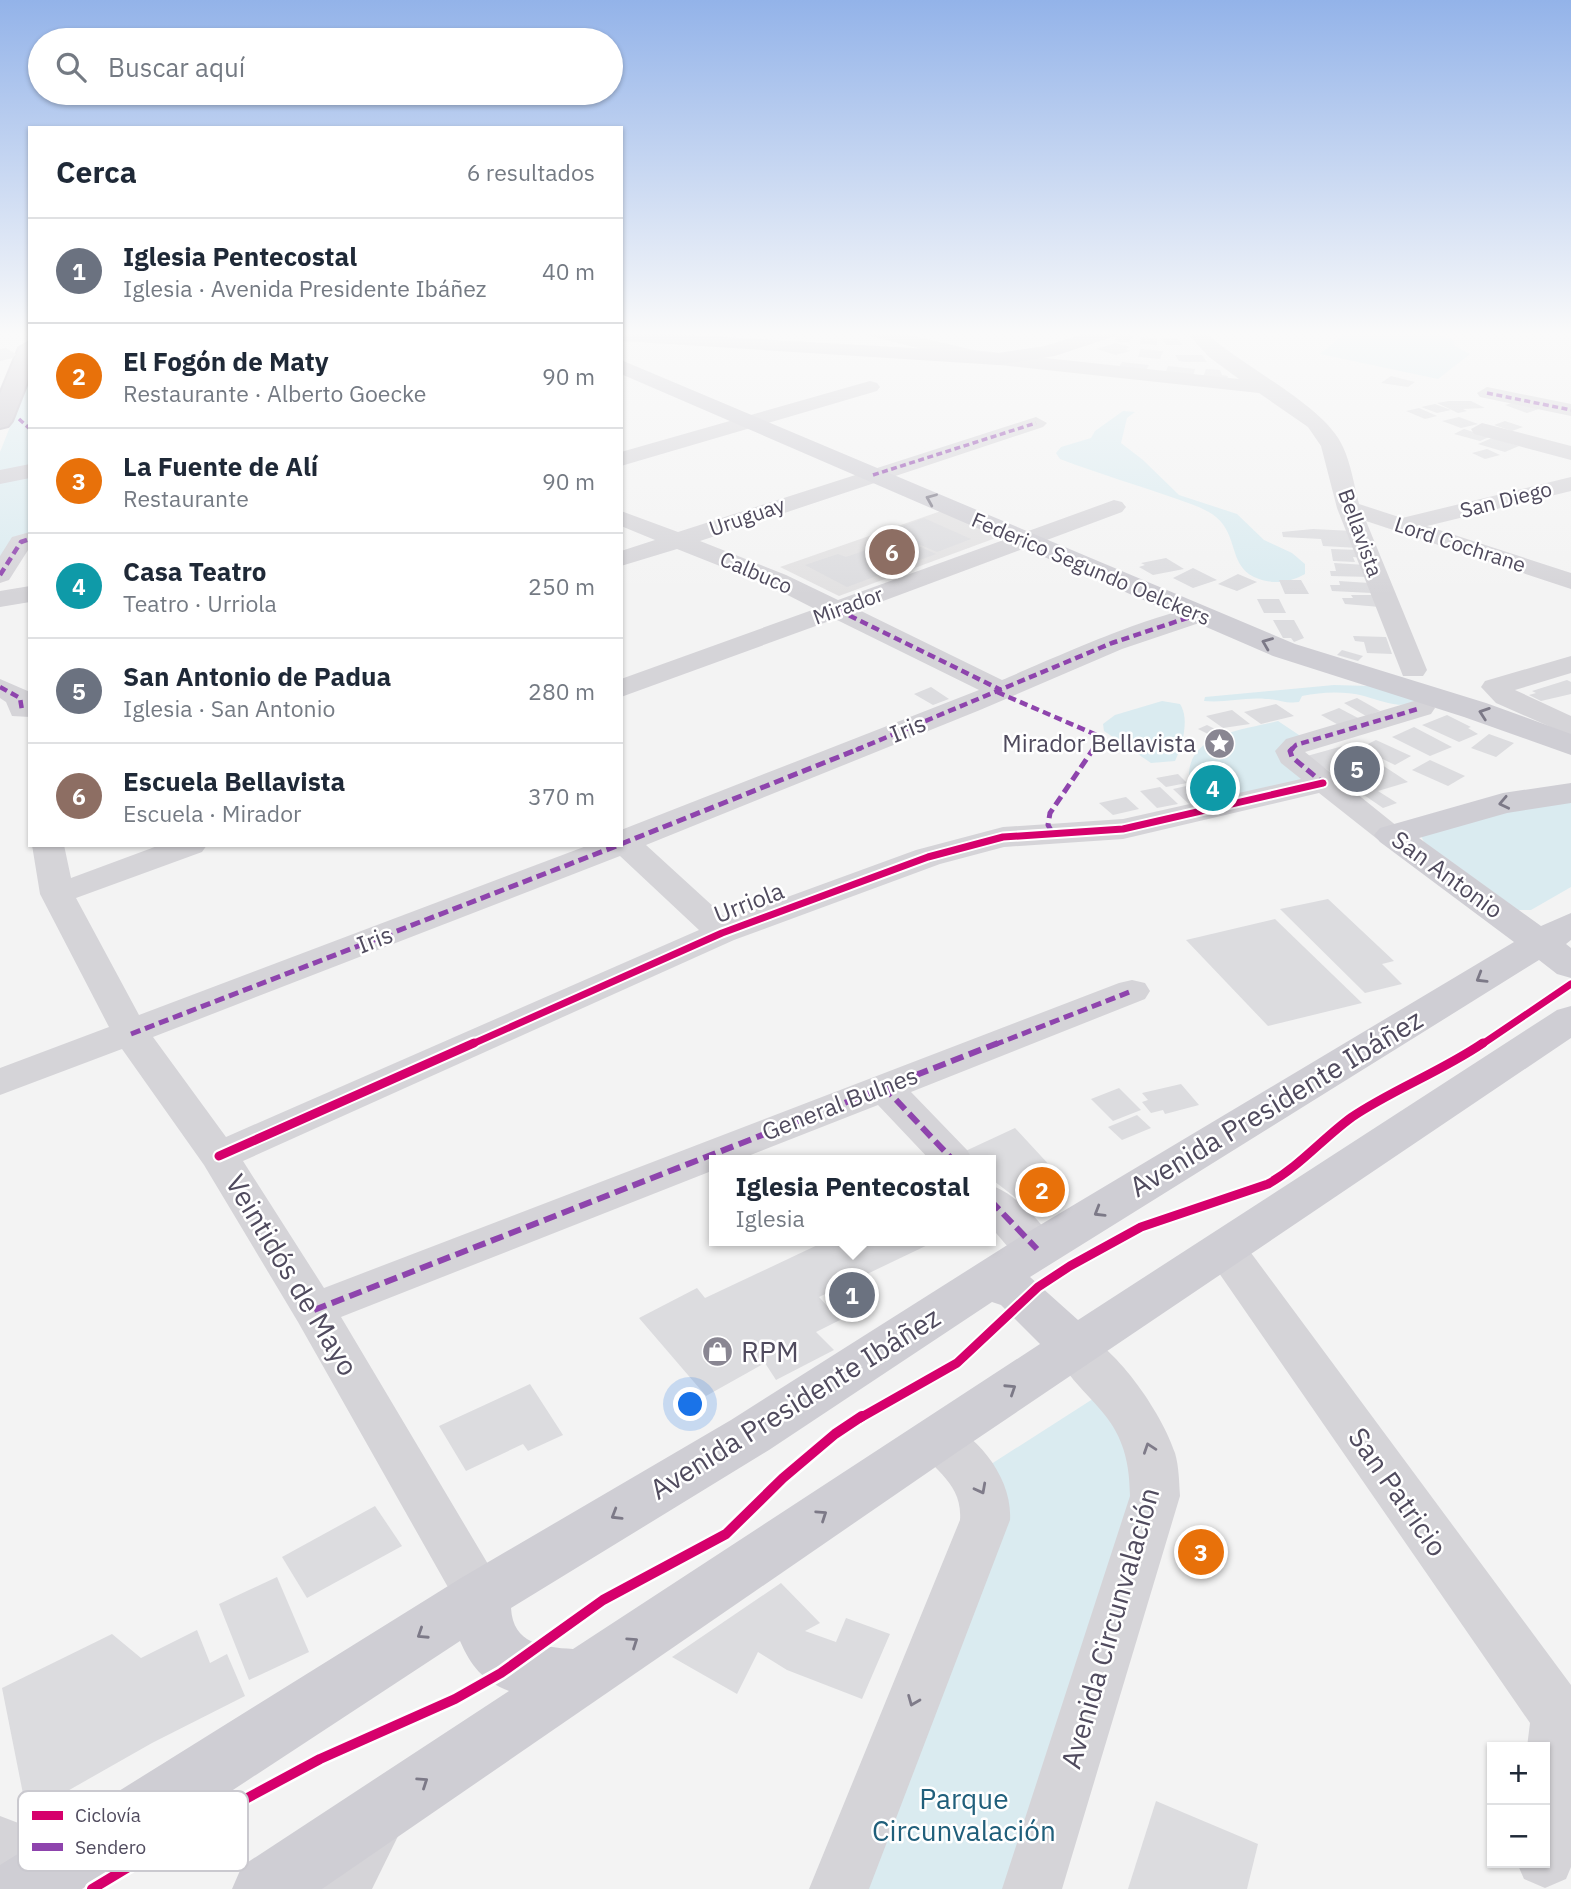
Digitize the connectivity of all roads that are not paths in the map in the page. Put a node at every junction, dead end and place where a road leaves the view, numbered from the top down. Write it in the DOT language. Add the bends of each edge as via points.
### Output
graph roads {
  1 [pos="742,419"];
  2 [pos="759,419"];
  3 [pos="1307,419"];
  4 [pos="749,422"];
  5 [pos="1036,423"];
  6 [pos="1007,425"];
  7 [pos="1482,429"];
  8 [pos="1571,453"];
  9 [pos="623,458"];
  10 [pos="28,471"];
  11 [pos="873,475"];
  12 [pos="0,477"];
  13 [pos="1571,484"];
  14 [pos="1114,507"];
  15 [pos="1349,509"];
  16 [pos="623,519"];
  17 [pos="1401,525"];
  18 [pos="1360,536"];
  19 [pos="27,540"];
  20 [pos="1024,540"];
  21 [pos="676,541"];
  22 [pos="1571,555"];
  23 [pos="623,558"];
  24 [pos="1525,566"];
  25 [pos="0,575"];
  26 [pos="1571,582"];
  27 [pos="28,593"];
  28 [pos="0,598"];
  29 [pos="838,610"];
  30 [pos="1196,615"];
  31 [pos="1571,664"];
  32 [pos="1413,670"];
  33 [pos="0,687"];
  34 [pos="623,688"];
  35 [pos="1001,691"];
  36 [pos="1421,708"];
  37 [pos="22,710"];
  38 [pos="1571,727"];
  39 [pos="1571,745"];
  40 [pos="1322,783"];
  41 [pos="1571,793"];
  42 [pos="1392,835"];
  43 [pos="623,842"];
  44 [pos="623,845"];
  45 [pos="48,847"];
  46 [pos="186,847"];
  47 [pos="611,847"];
  48 [pos="57,894"];
  49 [pos="722,933"];
  50 [pos="1560,944"];
  51 [pos="1132,991"];
  52 [pos="1571,1019"];
  53 [pos="131,1034"];
  54 [pos="0,1082"];
  55 [pos="883,1086"];
  56 [pos="948,1155"];
  57 [pos="219,1156"];
  58 [pos="996,1206"];
  59 [pos="1225,1249"];
  60 [pos="1037,1250"];
  61 [pos="985,1283"];
  62 [pos="314,1310"];
  63 [pos="1074,1347"];
  64 [pos="937,1438"];
  65 [pos="481,1596"];
  66 [pos="581,1676"];
  67 [pos="1567,1720"];
  68 [pos="176,1791"];
  69 [pos="385,1808"];
  70 [pos="1550,1828"];
  71 [pos="0,1845"];
  72 [pos="1544,1868"];
  73 [pos="51,1871"];
  74 [pos="5,1889"];
  75 [pos="23,1889"];
  76 [pos="265,1889"];
  77 [pos="339,1889"];
  78 [pos="839,1889"];
  79 [pos="1032,1889"];
  80 [pos="1542,1889"];
  1 -- 4 [label="main road, Federico Segundo Oelckers"];
  2 -- 4 [label="street"];
  3 -- 15 [label="street, Bellavista" via="1324,432 1332,446"];
  4 -- 9 [label="street"];
  4 -- 11 [label="main road, Federico Segundo Oelckers"];
  5 -- 11 [label="street, Uruguay"];
  6 -- 11 [label="street, Uruguay"];
  7 -- 8 [label="street"];
  10 -- 12 [label="main road"];
  20 -- 11 [label="main road, Federico Segundo Oelckers, one-way"];
  11 -- 21 [label="street, Uruguay"];
  13 -- 17 [label="street, San Diego"];
  14 -- 20 [label="street, Mirador"];
  15 -- 17 [label="street, Lord Cochrane"];
  15 -- 18 [label="street, Bellavista"];
  16 -- 21 [label="street, Calbuco"];
  17 -- 18 [label="street, San Diego"];
  17 -- 24 [label="street, Lord Cochrane"];
  18 -- 32 [label="street, Bellavista"];
  19 -- 25 [label="street"];
  20 -- 29 [label="street, Mirador"];
  20 -- 30 [label="main road, Federico Segundo Oelckers"];
  21 -- 23 [label="street, Uruguay"];
  21 -- 29 [label="street, Calbuco" via="765,575"];
  22 -- 24 [label="street"];
  24 -- 26 [label="street, Lord Cochrane"];
  27 -- 28 [label="street"];
  29 -- 34 [label="street, Mirador"];
  29 -- 35 [label="street, Calbuco"];
  30 -- 35 [label="street, Iris" via="1112,643"];
  39 -- 30 [label="main road, Federico Segundo Oelckers, one-way" via="1326,665"];
  31 -- 38 [label="street" via="1495,687 1506,697"];
  33 -- 37 [label="street" via="20,698"];
  35 -- 43 [label="street, Iris"];
  36 -- 40 [label="street" via="1296,745 1290,751 1292,757"];
  40 -- 42 [label="street, San Antonio"];
  40 -- 49 [label="street, Urriola" via="1123,829 988,840 928,857"];
  41 -- 42 [label="main road, one-way" via="1493,805"];
  42 -- 50 [label="main road, San Antonio"];
  44 -- 49 [label="street"];
  45 -- 48 [label="street, Veintidós de Mayo"];
  46 -- 48 [label="street"];
  47 -- 53 [label="street, Iris"];
  48 -- 53 [label="street, Veintidós de Mayo"];
  49 -- 57 [label="street, Urriola"];
  50 -- 60 [label="main road, Avenida Presidente Ibáñez, one-way"];
  51 -- 55 [label="street, General Bulnes"];
  52 -- 59 [label="main road"];
  53 -- 54 [label="street, Iris"];
  53 -- 57 [label="street, Veintidós de Mayo"];
  55 -- 56 [label="street"];
  55 -- 62 [label="street, General Bulnes"];
  57 -- 62 [label="street, Veintidós de Mayo"];
  58 -- 60 [label="street"];
  59 -- 63 [label="main road"];
  59 -- 67 [label="street, San Patricio"];
  60 -- 61 [label="main road, Avenida Presidente Ibáñez"];
  61 -- 63 [label="main road" via="1018,1292"];
  61 -- 65 [label="main road, Avenida Presidente Ibáñez, one-way" via="750,1435"];
  62 -- 65 [label="street, Veintidós de Mayo"];
  64 -- 63 [label="main road, one-way"];
  79 -- 63 [label="street, Avenida Circunvalación, one-way" via="1156,1484 1152,1455 1138,1423"];
  66 -- 64 [label="main road, one-way"];
  64 -- 78 [label="street, one-way" via="981,1486 987,1506 985,1520"];
  65 -- 66 [label="main road" via="484,1634 505,1661 544,1676"];
  65 -- 68 [label="main road, Avenida Presidente Ibáñez, one-way"];
  69 -- 66 [label="main road, one-way"];
  67 -- 70 [label="street"];
  69 -- 76 [label="main road"];
  69 -- 77 [label="street"];
  71 -- 74 [label="street"];
  72 -- 80 [label="street"];
  73 -- 75 [label="main road, Avenida Presidente Ibáñez, one-way"];
}
